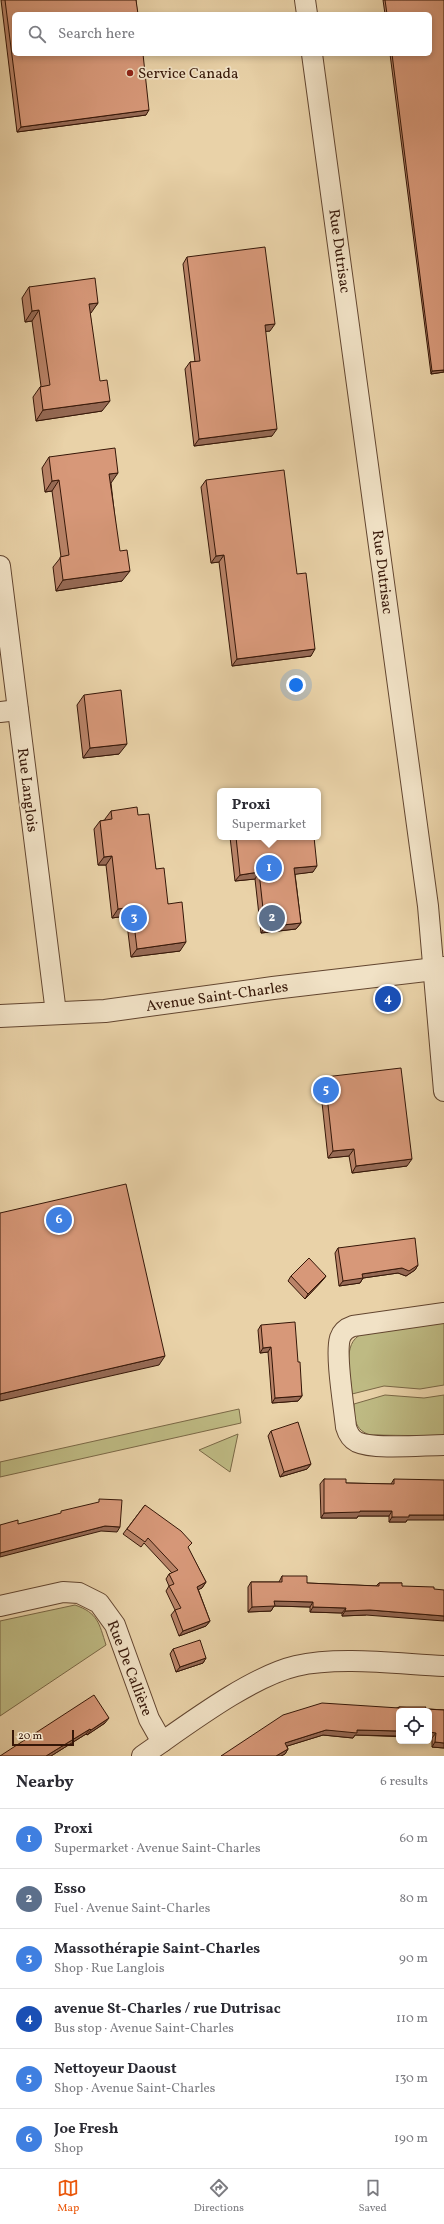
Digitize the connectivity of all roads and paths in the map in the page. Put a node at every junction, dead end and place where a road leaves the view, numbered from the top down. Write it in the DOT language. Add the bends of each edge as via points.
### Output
graph roads {
  1 [pos="305,0"];
  2 [pos="307,12"];
  3 [pos="312,56"];
  4 [pos="0,566"];
  5 [pos="9,711"];
  6 [pos="441,970"];
  7 [pos="56,1013"];
  8 [pos="0,1016"];
  9 [pos="444,1091"];
  10 [pos="444,1313"];
  11 [pos="444,1446"];
  12 [pos="0,1606"];
  13 [pos="444,1666"];
  14 [pos="162,1742"];
  15 [pos="142,1756"];
  1 -- 2 [label="street"];
  3 -- 6 [label="street, Rue Dutrisac" via="428,906"];
  4 -- 5 [label="street, Rue Langlois"];
  5 -- 7 [label="street, Rue Langlois"];
  6 -- 7 [label="street, Avenue Saint-Charles" via="273,988 105,1012"];
  6 -- 9 [label="street, Rue Dutrisac"];
  7 -- 8 [label="street, Avenue Saint-Charles"];
  10 -- 11 [label="street" via="348,1328 340,1337 339,1352 346,1427 351,1438 357,1442 370,1444"];
  12 -- 14 [label="street, Rue De Callière" via="63,1592 79,1593 99,1603 115,1625 149,1719"];
  13 -- 14 [label="street" via="337,1662 294,1667 255,1683"];
  14 -- 15 [label="street"];
}
